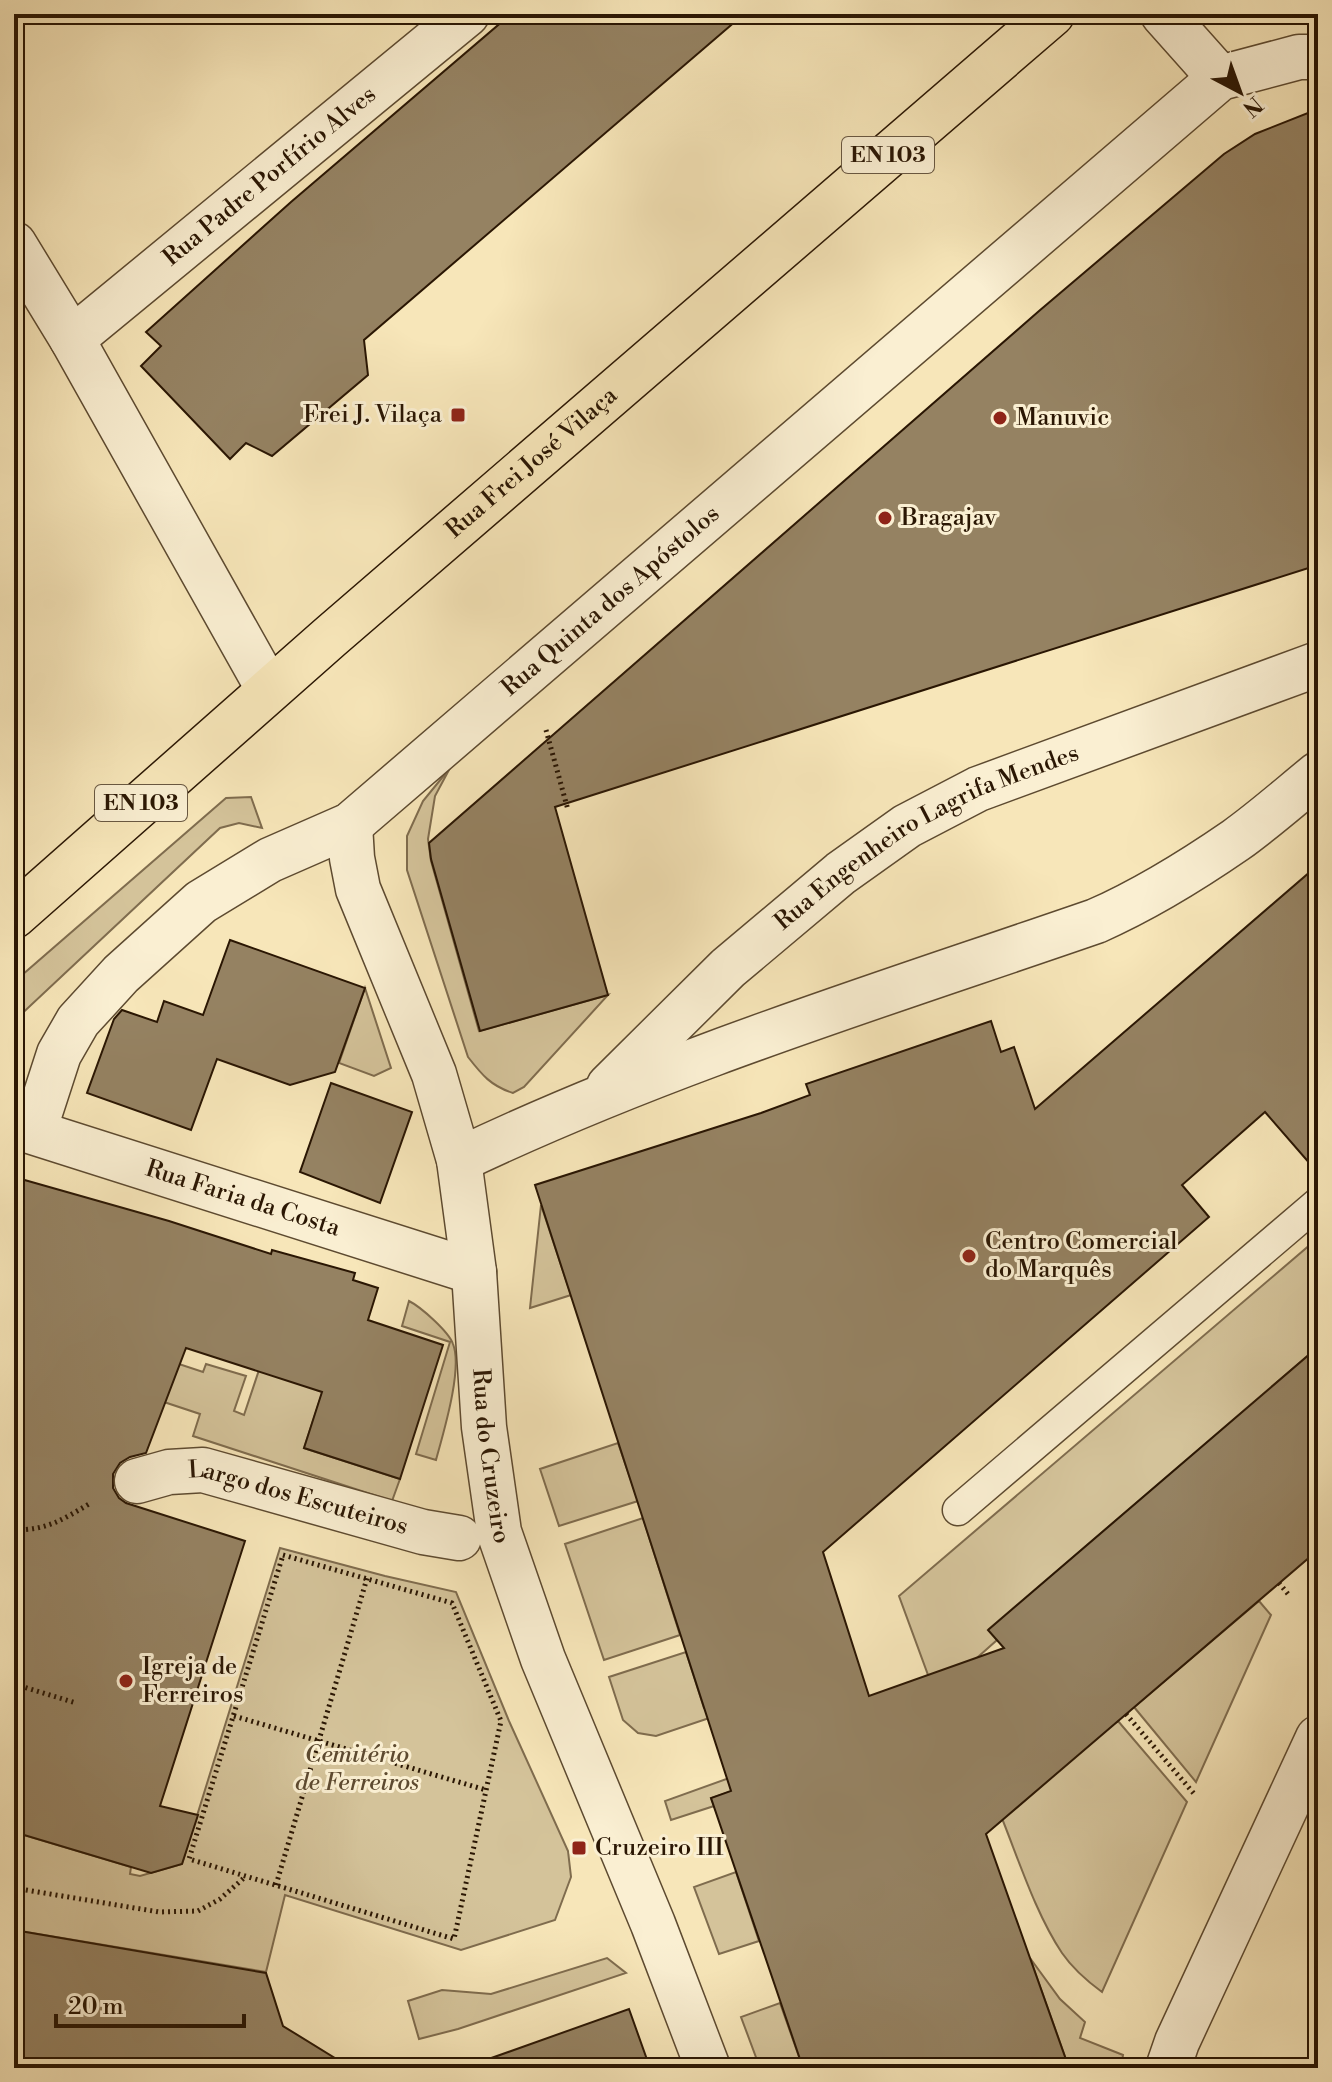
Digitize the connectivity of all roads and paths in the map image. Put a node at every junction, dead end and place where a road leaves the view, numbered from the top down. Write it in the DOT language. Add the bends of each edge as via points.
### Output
graph roads {
  1 [pos="467,14"];
  2 [pos="1052,14"];
  3 [pos="1163,14"];
  4 [pos="1318,57"];
  5 [pos="1220,78"];
  6 [pos="14,244"];
  7 [pos="72,339"];
  8 [pos="1318,664"];
  9 [pos="269,690"];
  10 [pos="546,730"];
  11 [pos="1318,774"];
  12 [pos="568,810"];
  13 [pos="350,825"];
  14 [pos="14,916"];
  15 [pos="593,1102"];
  16 [pos="24,1128"];
  17 [pos="459,1160"];
  18 [pos="1318,1203"];
  19 [pos="474,1272"];
  20 [pos="137,1481"];
  21 [pos="958,1510"];
  22 [pos="14,1530"];
  23 [pos="34,1530"];
  24 [pos="459,1538"];
  25 [pos="367,1578"];
  26 [pos="1279,1583"];
  27 [pos="1288,1594"];
  28 [pos="14,1684"];
  29 [pos="76,1703"];
  30 [pos="1126,1714"];
  31 [pos="234,1716"];
  32 [pos="1318,1738"];
  33 [pos="319,1741"];
  34 [pos="486,1790"];
  35 [pos="1196,1796"];
  36 [pos="245,1877"];
  37 [pos="276,1885"];
  38 [pos="14,1888"];
  39 [pos="708,2068"];
  40 [pos="1168,2068"];
  1 -- 7 [label="street, Rua Padre Porfírio Alves"];
  2 -- 9 [label="main road, Rua Frei José Vilaça / EN 103"];
  3 -- 5 [label="street"];
  4 -- 5 [label="street, Rua Quinta dos Apóstolos"];
  5 -- 13 [label="street, Rua Quinta dos Apóstolos"];
  6 -- 7 [label="street"];
  7 -- 9 [label="street"];
  8 -- 15 [label="street, Rua Engenheiro Lagrifa Mendes" via="978,789 907,826 841,873 728,968"];
  9 -- 14 [label="main road, Rua Frei José Vilaça / EN 103"];
  10 -- 12 [label="path"];
  11 -- 15 [label="street, Rua Engenheiro Lagrifa Mendes" via="1238,839 1116,912 713,1054"];
  13 -- 16 [label="street, Rua Quinta dos Apóstolos" via="270,860 201,902 121,974 78,1021"];
  13 -- 17 [label="street, Rua do Cruzeiro" via="358,889 434,1074"];
  15 -- 17 [label="street, Rua Engenheiro Lagrifa Mendes"];
  16 -- 19 [label="street, Rua Faria da Costa"];
  17 -- 19 [label="street, Rua do Cruzeiro"];
  18 -- 21 [label="lane"];
  19 -- 39 [label="street, Rua do Cruzeiro" via="484,1427 499,1532 543,1659"];
  20 -- 24 [label="street, Largo dos Escuteiros" via="203,1470"];
  22 -- 23 [label="path"];
  25 -- 31 [label="path" via="283,1555"];
  25 -- 33 [label="path"];
  25 -- 34 [label="path" via="452,1603 501,1721"];
  26 -- 27 [label="path"];
  28 -- 29 [label="path"];
  30 -- 35 [label="path"];
  31 -- 33 [label="path"];
  31 -- 36 [label="path" via="189,1859"];
  32 -- 40 [label="street"];
  33 -- 34 [label="path"];
  33 -- 37 [label="path"];
  34 -- 37 [label="path" via="454,1939"];
  36 -- 37 [label="path"];
  36 -- 38 [label="path" via="198,1911 159,1912"];
}
